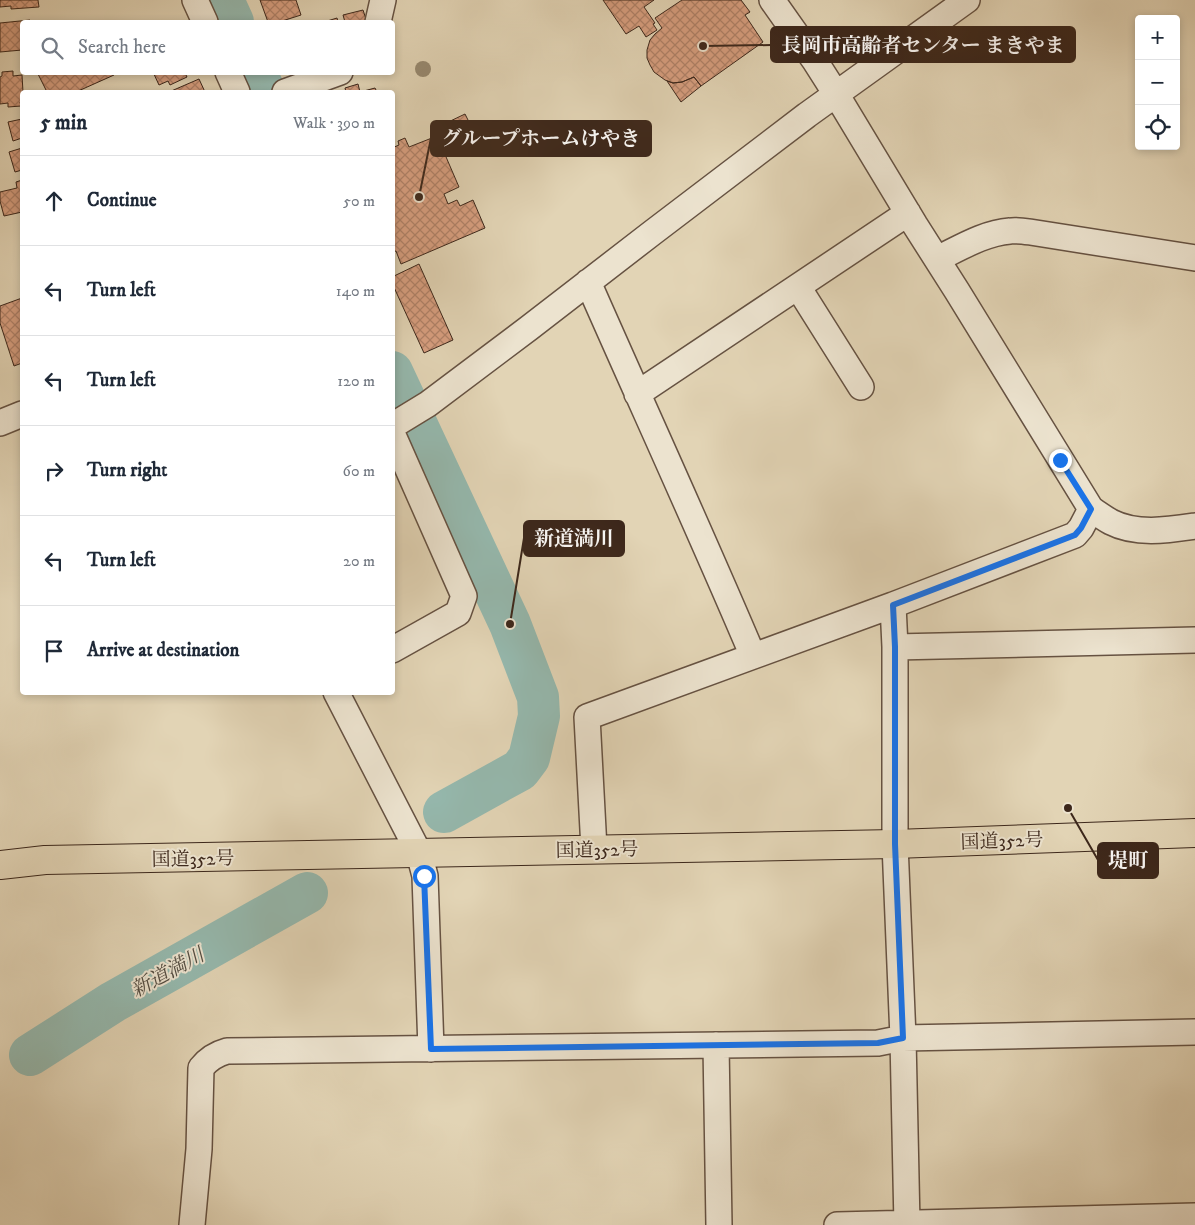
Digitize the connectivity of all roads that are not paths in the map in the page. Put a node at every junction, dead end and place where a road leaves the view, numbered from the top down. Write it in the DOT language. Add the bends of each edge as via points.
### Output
graph roads {
  1 [pos="195,0"];
  2 [pos="383,0"];
  3 [pos="772,0"];
  4 [pos="967,0"];
  5 [pos="205,20"];
  6 [pos="378,20"];
  7 [pos="229,75"];
  8 [pos="332,75"];
  9 [pos="236,90"];
  10 [pos="293,90"];
  11 [pos="836,94"];
  12 [pos="908,213"];
  13 [pos="1195,258"];
  14 [pos="937,259"];
  15 [pos="588,282"];
  16 [pos="798,287"];
  17 [pos="861,387"];
  18 [pos="637,394"];
  19 [pos="20,415"];
  20 [pos="0,423"];
  21 [pos="395,426"];
  22 [pos="395,429"];
  23 [pos="1091,509"];
  24 [pos="1195,526"];
  25 [pos="893,605"];
  26 [pos="1195,640"];
  27 [pos="895,647"];
  28 [pos="395,648"];
  29 [pos="753,656"];
  30 [pos="338,695"];
  31 [pos="1195,833"];
  32 [pos="895,844"];
  33 [pos="594,849"];
  34 [pos="419,853"];
  35 [pos="0,865"];
  36 [pos="1195,1032"];
  37 [pos="903,1038"];
  38 [pos="716,1045"];
  39 [pos="431,1049"];
  40 [pos="1195,1216"];
  41 [pos="1106,1221"];
  42 [pos="907,1224"];
  43 [pos="192,1225"];
  44 [pos="719,1225"];
  45 [pos="837,1225"];
  1 -- 5 [label="street"];
  2 -- 6 [label="street"];
  3 -- 11 [label="street"];
  4 -- 11 [label="street"];
  7 -- 9 [label="street"];
  8 -- 10 [label="street"];
  11 -- 12 [label="street"];
  11 -- 15 [label="street"];
  12 -- 14 [label="street"];
  12 -- 16 [label="street"];
  13 -- 14 [label="street" via="1011,231 976,239"];
  14 -- 23 [label="street"];
  15 -- 18 [label="street"];
  15 -- 21 [label="street"];
  16 -- 17 [label="street"];
  16 -- 18 [label="street"];
  18 -- 29 [label="street"];
  19 -- 20 [label="street"];
  22 -- 28 [label="street" via="464,596 458,613"];
  23 -- 24 [label="street" via="1127,528 1168,530"];
  23 -- 25 [label="street" via="1075,535"];
  25 -- 27 [label="street"];
  25 -- 29 [label="street"];
  26 -- 27 [label="street"];
  27 -- 32 [label="street"];
  29 -- 33 [label="street" via="587,717"];
  30 -- 34 [label="street"];
  31 -- 32 [label="highway, 国道352号"];
  32 -- 33 [label="highway, 国道352号"];
  32 -- 37 [label="street"];
  33 -- 34 [label="highway, 国道352号"];
  34 -- 35 [label="highway, 国道352号" via="46,860"];
  34 -- 39 [label="street" via="424,876"];
  36 -- 37 [label="street"];
  37 -- 38 [label="street" via="878,1043"];
  37 -- 42 [label="street"];
  38 -- 39 [label="street"];
  38 -- 44 [label="street"];
  39 -- 43 [label="street" via="227,1051 212,1057 201,1068 199,1148"];
  40 -- 41 [label="street"];
  41 -- 42 [label="street"];
  42 -- 45 [label="street"];
}
